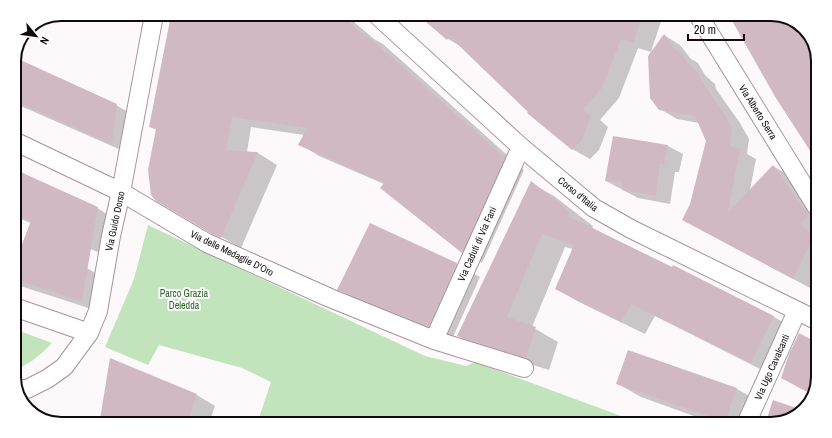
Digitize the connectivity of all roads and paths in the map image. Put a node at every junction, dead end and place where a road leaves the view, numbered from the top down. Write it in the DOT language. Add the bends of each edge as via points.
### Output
graph roads {
  1 [pos="153,21"];
  2 [pos="383,21"];
  3 [pos="702,21"];
  4 [pos="21,144"];
  5 [pos="521,147"];
  6 [pos="121,192"];
  7 [pos="811,198"];
  8 [pos="21,309"];
  9 [pos="797,311"];
  10 [pos="811,318"];
  11 [pos="89,333"];
  12 [pos="434,340"];
  13 [pos="524,368"];
  14 [pos="23,389"];
  15 [pos="749,417"];
  1 -- 6 [label="street, Via Guido Dorso"];
  2 -- 5 [label="street, Corso d'Italia"];
  3 -- 7 [label="street, Via Alberto Serra"];
  4 -- 6 [label="street, Via delle Medaglie D'Oro"];
  5 -- 9 [label="street, Corso d'Italia" via="594,208"];
  5 -- 12 [label="street, Via Caduti di Via Fani"];
  6 -- 11 [label="street, Via Guido Dorso" via="98,311"];
  6 -- 12 [label="street, Via delle Medaglie D'Oro" via="207,243 330,298"];
  8 -- 11 [label="street"];
  9 -- 10 [label="street, Corso d'Italia"];
  9 -- 15 [label="street, VIa Ugo Cavalcanti"];
  11 -- 14 [label="street, Via Guido Dorso" via="64,367 47,379"];
  12 -- 13 [label="street, Via delle Medaglie D'Oro"];
}
